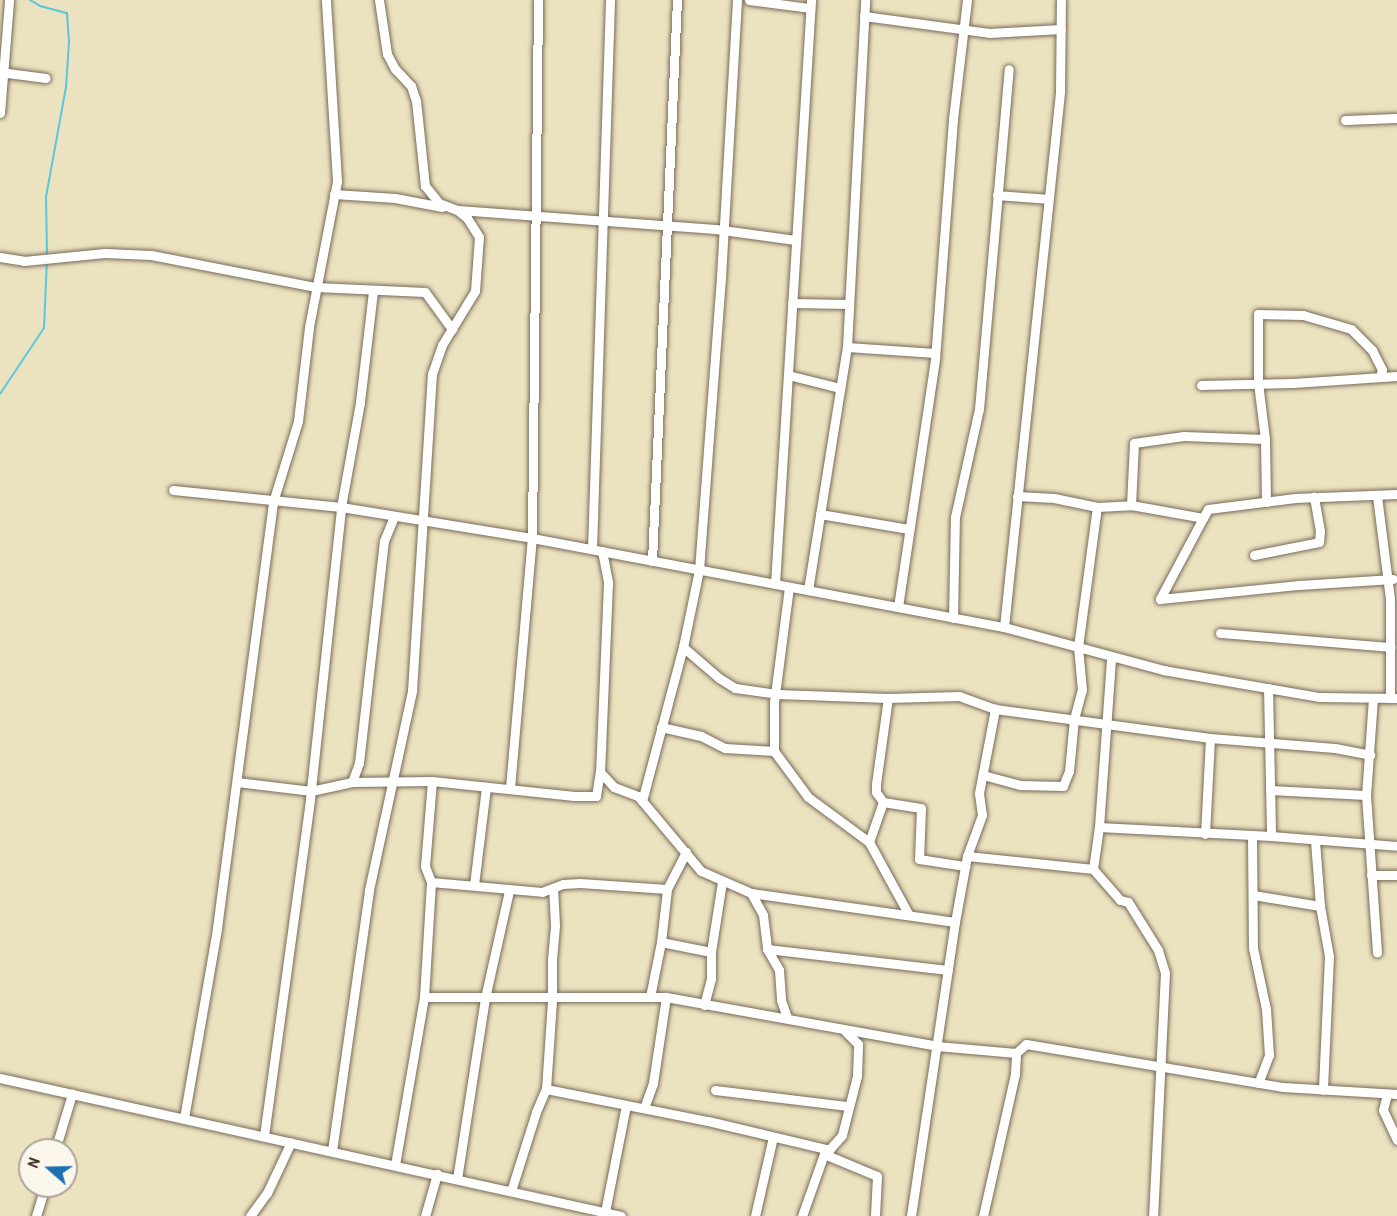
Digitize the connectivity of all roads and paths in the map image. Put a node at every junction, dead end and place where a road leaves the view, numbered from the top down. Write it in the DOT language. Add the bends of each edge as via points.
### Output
graph roads {
  1 [pos="9,0"];
  2 [pos="326,0"];
  3 [pos="379,0"];
  4 [pos="538,0"];
  5 [pos="610,0"];
  6 [pos="677,0"];
  7 [pos="737,0"];
  8 [pos="749,0"];
  9 [pos="865,0"];
  10 [pos="967,0"];
  11 [pos="1061,0"];
  12 [pos="810,4"];
  13 [pos="864,16"];
  14 [pos="963,29"];
  15 [pos="1061,29"];
  16 [pos="1010,69"];
  17 [pos="2,72"];
  18 [pos="46,78"];
  19 [pos="0,113"];
  20 [pos="1397,118"];
  21 [pos="1345,120"];
  22 [pos="334,194"];
  23 [pos="997,195"];
  24 [pos="1048,199"];
  25 [pos="457,210"];
  26 [pos="536,216"];
  27 [pos="603,221"];
  28 [pos="667,226"];
  29 [pos="724,230"];
  30 [pos="795,240"];
  31 [pos="0,257"];
  32 [pos="316,287"];
  33 [pos="373,291"];
  34 [pos="792,303"];
  35 [pos="849,304"];
  36 [pos="452,329"];
  37 [pos="847,347"];
  38 [pos="935,353"];
  39 [pos="788,375"];
  40 [pos="1380,376"];
  41 [pos="1397,376"];
  42 [pos="1258,383"];
  43 [pos="1201,385"];
  44 [pos="840,388"];
  45 [pos="1265,439"];
  46 [pos="173,490"];
  47 [pos="1397,494"];
  48 [pos="1017,496"];
  49 [pos="1377,496"];
  50 [pos="1314,497"];
  51 [pos="273,502"];
  52 [pos="1266,502"];
  53 [pos="1131,506"];
  54 [pos="341,507"];
  55 [pos="1097,507"];
  56 [pos="820,514"];
  57 [pos="394,516"];
  58 [pos="1203,518"];
  59 [pos="423,521"];
  60 [pos="909,529"];
  61 [pos="532,538"];
  62 [pos="597,550"];
  63 [pos="1254,555"];
  64 [pos="652,561"];
  65 [pos="699,570"];
  66 [pos="1390,579"];
  67 [pos="775,584"];
  68 [pos="789,587"];
  69 [pos="808,590"];
  70 [pos="1393,599"];
  71 [pos="898,608"];
  72 [pos="953,618"];
  73 [pos="1004,627"];
  74 [pos="1220,633"];
  75 [pos="683,647"];
  76 [pos="1078,647"];
  77 [pos="1390,647"];
  78 [pos="1111,658"];
  79 [pos="1268,688"];
  80 [pos="777,694"];
  81 [pos="888,698"];
  82 [pos="1373,698"];
  83 [pos="1394,698"];
  84 [pos="995,709"];
  85 [pos="1074,720"];
  86 [pos="1106,723"];
  87 [pos="661,727"];
  88 [pos="1210,738"];
  89 [pos="1269,742"];
  90 [pos="774,751"];
  91 [pos="1370,755"];
  92 [pos="600,772"];
  93 [pos="983,775"];
  94 [pos="393,781"];
  95 [pos="432,781"];
  96 [pos="237,782"];
  97 [pos="352,782"];
  98 [pos="486,787"];
  99 [pos="510,788"];
  100 [pos="1270,790"];
  101 [pos="311,791"];
  102 [pos="1366,795"];
  103 [pos="642,801"];
  104 [pos="883,802"];
  105 [pos="1099,827"];
  106 [pos="1205,834"];
  107 [pos="1252,836"];
  108 [pos="1271,836"];
  109 [pos="1315,841"];
  110 [pos="869,843"];
  111 [pos="1368,844"];
  112 [pos="1397,846"];
  113 [pos="686,852"];
  114 [pos="967,856"];
  115 [pos="965,866"];
  116 [pos="1094,868"];
  117 [pos="1371,875"];
  118 [pos="1397,875"];
  119 [pos="431,882"];
  120 [pos="722,882"];
  121 [pos="474,885"];
  122 [pos="553,889"];
  123 [pos="667,889"];
  124 [pos="509,891"];
  125 [pos="751,893"];
  126 [pos="1253,895"];
  127 [pos="1320,906"];
  128 [pos="909,915"];
  129 [pos="955,922"];
  130 [pos="661,942"];
  131 [pos="767,949"];
  132 [pos="711,952"];
  133 [pos="1377,953"];
  134 [pos="948,970"];
  135 [pos="424,997"];
  136 [pos="650,997"];
  137 [pos="666,997"];
  138 [pos="485,998"];
  139 [pos="551,998"];
  140 [pos="704,1005"];
  141 [pos="787,1017"];
  142 [pos="845,1031"];
  143 [pos="937,1046"];
  144 [pos="1016,1053"];
  145 [pos="1162,1066"];
  146 [pos="0,1078"];
  147 [pos="1258,1083"];
  148 [pos="546,1089"];
  149 [pos="715,1090"];
  150 [pos="1323,1090"];
  151 [pos="72,1094"];
  152 [pos="1392,1094"];
  153 [pos="626,1105"];
  154 [pos="848,1106"];
  155 [pos="644,1108"];
  156 [pos="184,1118"];
  157 [pos="264,1136"];
  158 [pos="773,1137"];
  159 [pos="59,1138"];
  160 [pos="1397,1140"];
  161 [pos="291,1142"];
  162 [pos="332,1151"];
  163 [pos="827,1152"];
  164 [pos="395,1165"];
  165 [pos="437,1174"];
  166 [pos="457,1179"];
  167 [pos="511,1191"];
  168 [pos="41,1198"];
  169 [pos="605,1212"];
  170 [pos="36,1216"];
  171 [pos="250,1216"];
  172 [pos="425,1216"];
  173 [pos="621,1216"];
  174 [pos="755,1216"];
  175 [pos="802,1216"];
  176 [pos="875,1216"];
  177 [pos="911,1216"];
  178 [pos="983,1216"];
  179 [pos="1153,1216"];
  1 -- 17 [label="street"];
  2 -- 22 [label="street" via="337,181"];
  3 -- 25 [label="street" via="387,54 411,86 416,101 425,186 439,203"];
  4 -- 26 [label="street"];
  5 -- 27 [label="street"];
  6 -- 28 [label="street"];
  7 -- 29 [label="street"];
  8 -- 12 [label="street"];
  9 -- 13 [label="street"];
  10 -- 14 [label="street"];
  11 -- 15 [label="street"];
  12 -- 30 [label="street"];
  13 -- 14 [label="street"];
  13 -- 35 [label="street"];
  14 -- 15 [label="street" via="989,33"];
  14 -- 38 [label="street"];
  15 -- 24 [label="street" via="1060,92"];
  16 -- 23 [label="street"];
  17 -- 18 [label="street"];
  17 -- 19 [label="street"];
  20 -- 21 [label="street"];
  22 -- 25 [label="street" via="395,198"];
  22 -- 32 [label="street"];
  23 -- 24 [label="street"];
  23 -- 72 [label="street" via="979,409 955,517"];
  24 -- 48 [label="street"];
  25 -- 26 [label="street"];
  25 -- 36 [label="street" via="479,237 475,291"];
  26 -- 27 [label="street"];
  26 -- 61 [label="street"];
  27 -- 28 [label="street"];
  27 -- 62 [label="street"];
  28 -- 29 [label="street"];
  28 -- 64 [label="street"];
  29 -- 30 [label="street"];
  29 -- 65 [label="street"];
  30 -- 34 [label="street"];
  31 -- 32 [label="street" via="24,261 105,253 151,255"];
  32 -- 33 [label="street"];
  32 -- 51 [label="street" via="298,421"];
  33 -- 36 [label="street" via="425,292"];
  33 -- 54 [label="street" via="360,402"];
  34 -- 35 [label="street"];
  34 -- 39 [label="street"];
  35 -- 37 [label="street"];
  36 -- 59 [label="street" via="438,354 430,385"];
  37 -- 38 [label="street"];
  37 -- 44 [label="street"];
  38 -- 60 [label="street"];
  39 -- 44 [label="street"];
  39 -- 67 [label="street"];
  40 -- 41 [label="street"];
  40 -- 42 [label="street"];
  40 -- 42 [label="street" via="1382,370 1372,350 1351,329 1303,315 1258,314"];
  42 -- 43 [label="street"];
  42 -- 45 [label="street"];
  44 -- 56 [label="street"];
  45 -- 52 [label="street"];
  45 -- 53 [label="street" via="1184,436 1134,443"];
  46 -- 51 [label="street"];
  47 -- 49 [label="street"];
  48 -- 55 [label="street" via="1054,498"];
  48 -- 73 [label="street"];
  49 -- 50 [label="street"];
  49 -- 66 [label="street"];
  50 -- 52 [label="street"];
  50 -- 63 [label="street" via="1319,542"];
  51 -- 54 [label="street"];
  51 -- 96 [label="street"];
  52 -- 58 [label="street" via="1208,509"];
  53 -- 55 [label="street"];
  53 -- 58 [label="street"];
  54 -- 57 [label="street"];
  54 -- 101 [label="street"];
  55 -- 76 [label="street"];
  56 -- 60 [label="street"];
  56 -- 69 [label="street"];
  57 -- 59 [label="street"];
  57 -- 97 [label="street" via="384,541 359,763"];
  58 -- 66 [label="street" via="1160,599"];
  59 -- 61 [label="street"];
  59 -- 94 [label="street" via="412,691"];
  60 -- 71 [label="street"];
  61 -- 62 [label="street"];
  61 -- 99 [label="street"];
  62 -- 64 [label="street"];
  62 -- 92 [label="street" via="608,583"];
  64 -- 65 [label="street"];
  65 -- 67 [label="street"];
  65 -- 75 [label="street"];
  66 -- 70 [label="street"];
  67 -- 68 [label="street"];
  68 -- 69 [label="street"];
  68 -- 80 [label="street"];
  69 -- 71 [label="street"];
  70 -- 77 [label="street"];
  71 -- 72 [label="street"];
  72 -- 73 [label="street"];
  73 -- 76 [label="street"];
  74 -- 77 [label="street"];
  75 -- 80 [label="street" via="735,688"];
  75 -- 87 [label="street"];
  76 -- 78 [label="street"];
  76 -- 85 [label="street" via="1082,690"];
  77 -- 83 [label="street"];
  78 -- 79 [label="street"];
  78 -- 86 [label="street"];
  79 -- 82 [label="street" via="1320,698"];
  79 -- 89 [label="street"];
  80 -- 81 [label="street"];
  80 -- 90 [label="street"];
  81 -- 84 [label="street" via="959,696"];
  81 -- 104 [label="street" via="876,784"];
  82 -- 83 [label="street"];
  82 -- 91 [label="street"];
  84 -- 85 [label="street"];
  84 -- 93 [label="street"];
  85 -- 86 [label="street"];
  85 -- 93 [label="street" via="1069,771 1063,786 1020,785"];
  86 -- 88 [label="street"];
  86 -- 105 [label="street"];
  87 -- 90 [label="street" via="701,736 725,748"];
  87 -- 103 [label="street"];
  88 -- 89 [label="street"];
  88 -- 106 [label="street"];
  89 -- 91 [label="street"];
  89 -- 100 [label="street"];
  90 -- 110 [label="street" via="808,797"];
  91 -- 102 [label="street"];
  92 -- 99 [label="street" via="596,796"];
  92 -- 103 [label="street" via="614,786"];
  93 -- 114 [label="street" via="979,793 982,815"];
  94 -- 95 [label="street"];
  94 -- 97 [label="street"];
  94 -- 162 [label="street" via="369,890"];
  95 -- 98 [label="street"];
  95 -- 119 [label="street" via="425,866"];
  96 -- 101 [label="street"];
  96 -- 156 [label="street"];
  97 -- 101 [label="street"];
  98 -- 99 [label="street"];
  98 -- 121 [label="street"];
  100 -- 102 [label="street"];
  100 -- 108 [label="street"];
  101 -- 157 [label="street"];
  102 -- 111 [label="street"];
  103 -- 113 [label="street"];
  104 -- 110 [label="street"];
  104 -- 115 [label="street" via="921,808 920,860"];
  105 -- 106 [label="street"];
  105 -- 116 [label="street"];
  106 -- 107 [label="street"];
  107 -- 108 [label="street"];
  107 -- 126 [label="street"];
  108 -- 109 [label="street"];
  109 -- 111 [label="street"];
  109 -- 127 [label="street"];
  110 -- 128 [label="street"];
  111 -- 112 [label="street"];
  111 -- 117 [label="street"];
  113 -- 120 [label="street" via="701,871"];
  113 -- 123 [label="street"];
  114 -- 115 [label="street"];
  114 -- 116 [label="street"];
  115 -- 129 [label="street"];
  116 -- 145 [label="street" via="1120,900 1128,902 1158,950 1165,973"];
  117 -- 118 [label="street"];
  117 -- 133 [label="street"];
  119 -- 121 [label="street"];
  119 -- 135 [label="street"];
  120 -- 125 [label="street"];
  120 -- 132 [label="street"];
  121 -- 124 [label="street"];
  122 -- 123 [label="street" via="580,883"];
  122 -- 124 [label="street"];
  122 -- 139 [label="street"];
  123 -- 130 [label="street"];
  124 -- 138 [label="street"];
  125 -- 128 [label="street"];
  125 -- 131 [label="street" via="763,915"];
  126 -- 127 [label="street"];
  126 -- 147 [label="street" via="1253,948 1266,1009 1269,1054"];
  127 -- 150 [label="street" via="1329,956"];
  128 -- 129 [label="street"];
  129 -- 134 [label="street"];
  130 -- 132 [label="street"];
  130 -- 136 [label="street"];
  131 -- 134 [label="street"];
  131 -- 141 [label="street" via="779,970 781,1000"];
  132 -- 140 [label="street" via="711,978"];
  134 -- 143 [label="street"];
  135 -- 138 [label="street"];
  135 -- 164 [label="street"];
  136 -- 137 [label="street"];
  136 -- 139 [label="street"];
  137 -- 140 [label="street"];
  137 -- 155 [label="street" via="653,1083"];
  138 -- 139 [label="street"];
  138 -- 166 [label="street"];
  139 -- 148 [label="street"];
  140 -- 141 [label="street"];
  141 -- 142 [label="street"];
  142 -- 143 [label="street"];
  142 -- 154 [label="street" via="858,1044 856,1076"];
  143 -- 144 [label="street"];
  143 -- 177 [label="street"];
  144 -- 145 [label="street" via="1033,1043"];
  144 -- 178 [label="street" via="1015,1074"];
  145 -- 147 [label="street"];
  145 -- 179 [label="street"];
  146 -- 151 [label="street"];
  147 -- 150 [label="street"];
  148 -- 153 [label="street"];
  148 -- 167 [label="street"];
  149 -- 154 [label="street"];
  150 -- 152 [label="street"];
  151 -- 156 [label="street"];
  151 -- 159 [label="street"];
  152 -- 160 [label="street" via="1383,1110"];
  153 -- 155 [label="street"];
  153 -- 169 [label="street"];
  154 -- 163 [label="street" via="842,1135"];
  155 -- 158 [label="street"];
  156 -- 157 [label="street"];
  157 -- 161 [label="street"];
  158 -- 163 [label="street"];
  158 -- 174 [label="street"];
  161 -- 162 [label="street"];
  161 -- 171 [label="street" via="267,1193"];
  162 -- 164 [label="street"];
  163 -- 175 [label="street"];
  163 -- 176 [label="street" via="876,1176"];
  164 -- 165 [label="street"];
  165 -- 166 [label="street"];
  165 -- 172 [label="street"];
  166 -- 167 [label="street"];
  167 -- 169 [label="street"];
  168 -- 170 [label="street"];
  169 -- 173 [label="street"];
}
